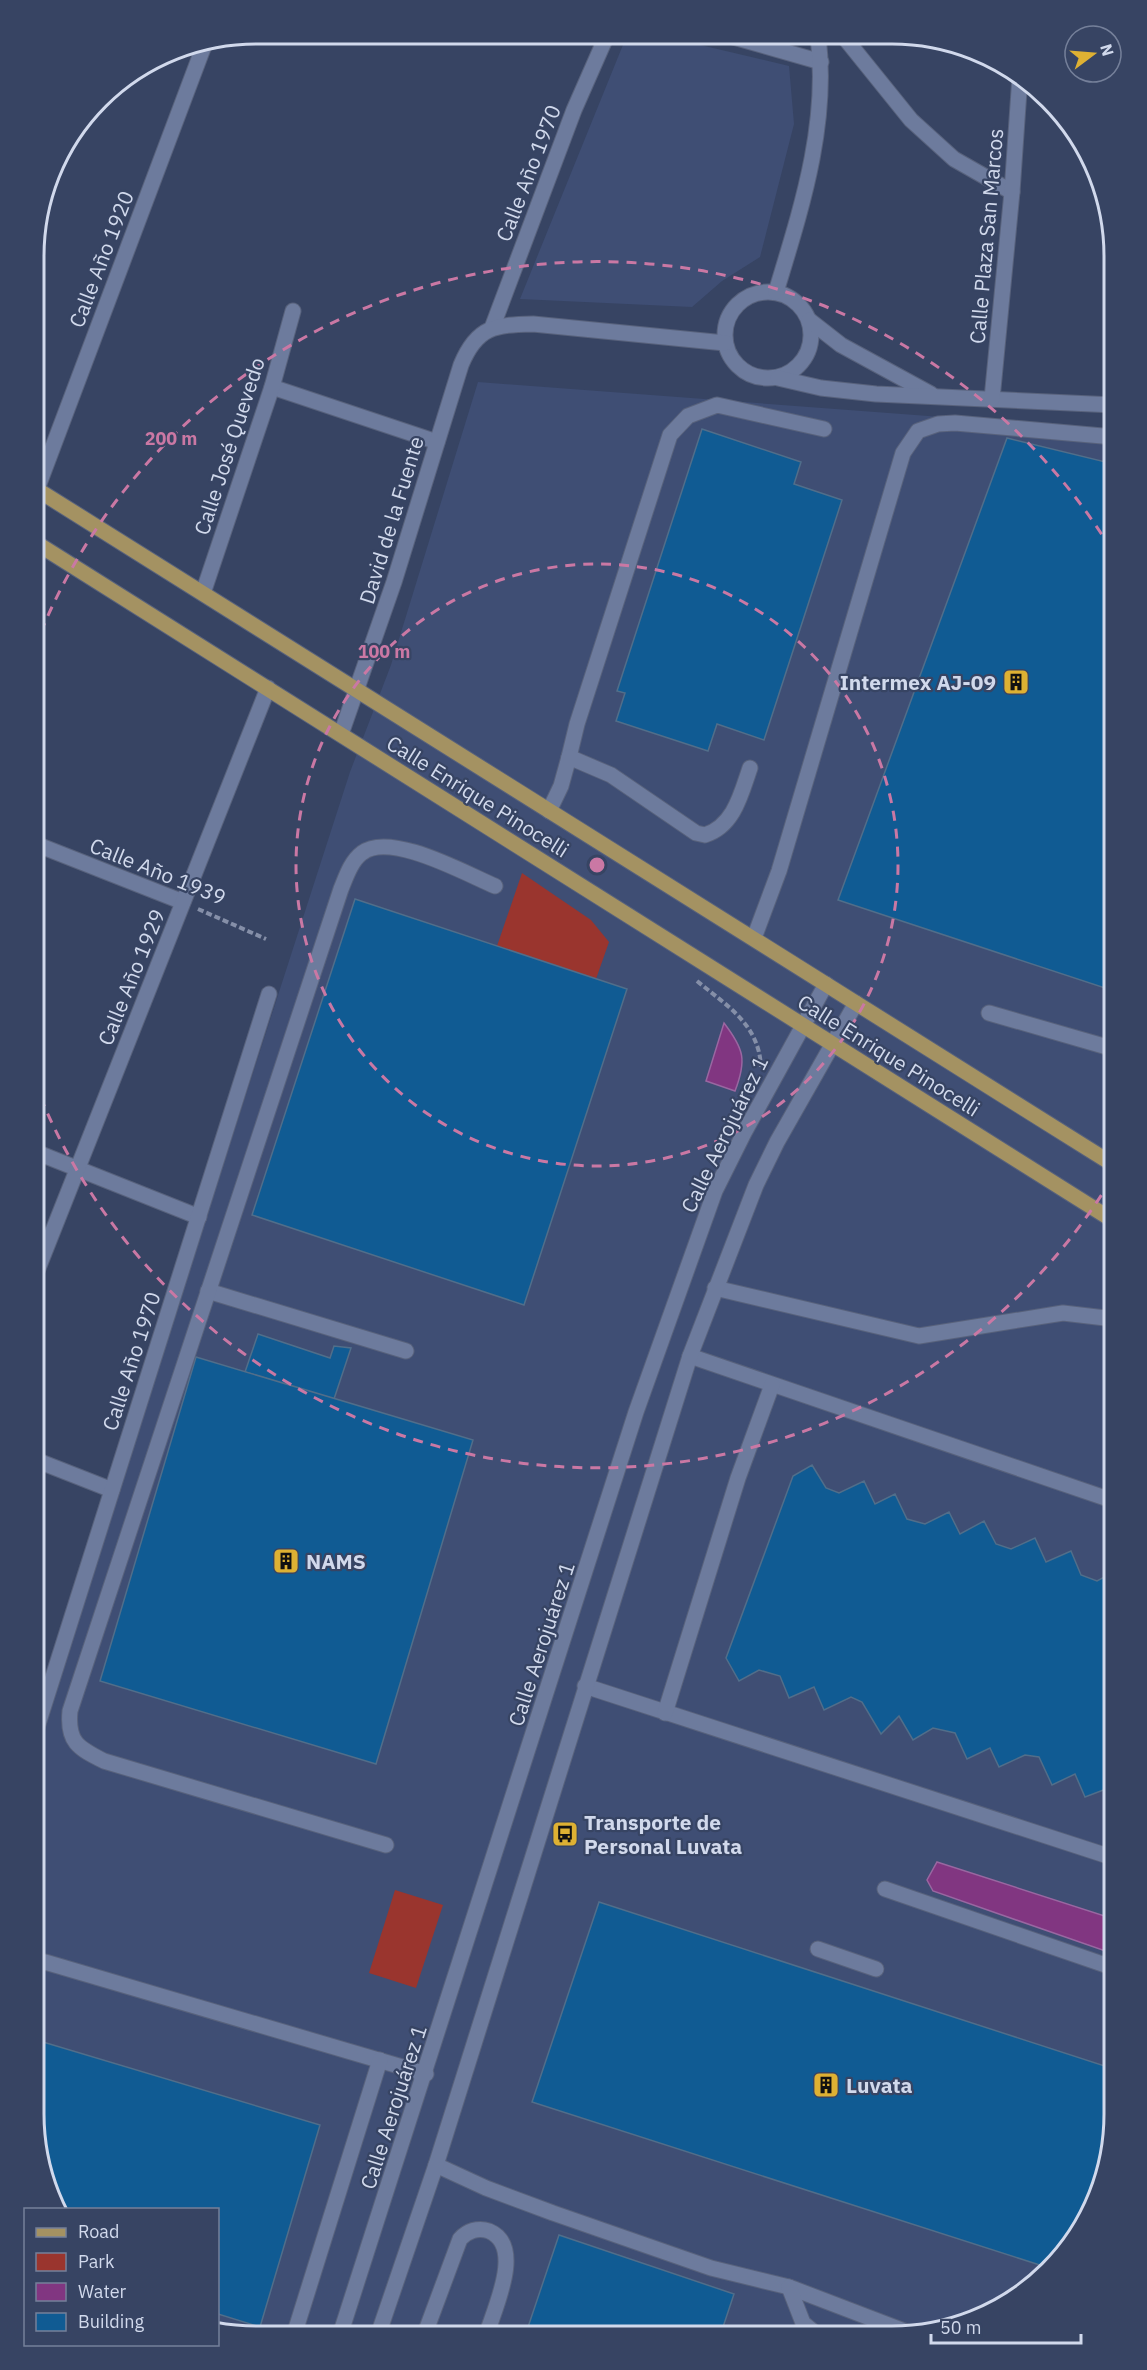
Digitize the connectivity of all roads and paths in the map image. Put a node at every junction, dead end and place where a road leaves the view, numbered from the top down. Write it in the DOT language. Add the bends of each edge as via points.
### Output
graph roads {
  1 [pos="603,44"];
  2 [pos="758,44"];
  3 [pos="819,44"];
  4 [pos="850,44"];
  5 [pos="202,51"];
  6 [pos="821,62"];
  7 [pos="1019,86"];
  8 [pos="1012,192"];
  9 [pos="776,292"];
  10 [pos="293,311"];
  11 [pos="809,320"];
  12 [pos="492,328"];
  13 [pos="725,343"];
  14 [pos="778,378"];
  15 [pos="272,387"];
  16 [pos="934,395"];
  17 [pos="992,399"];
  18 [pos="1104,405"];
  19 [pos="824,429"];
  20 [pos="1104,436"];
  21 [pos="437,442"];
  22 [pos="44,464"];
  23 [pos="44,494"];
  24 [pos="44,548"];
  25 [pos="203,593"];
  26 [pos="268,688"];
  27 [pos="358,691"];
  28 [pos="341,734"];
  29 [pos="569,757"];
  30 [pos="750,768"];
  31 [pos="549,810"];
  32 [pos="44,847"];
  33 [pos="495,886"];
  34 [pos="183,903"];
  35 [pos="754,938"];
  36 [pos="266,939"];
  37 [pos="692,977"];
  38 [pos="826,984"];
  39 [pos="269,994"];
  40 [pos="856,1003"];
  41 [pos="989,1013"];
  42 [pos="802,1025"];
  43 [pos="834,1045"];
  44 [pos="1104,1046"];
  45 [pos="762,1071"];
  46 [pos="44,1155"];
  47 [pos="1104,1160"];
  48 [pos="78,1169"];
  49 [pos="1104,1215"];
  50 [pos="199,1217"];
  51 [pos="44,1254"];
  52 [pos="715,1288"];
  53 [pos="207,1291"];
  54 [pos="1104,1318"];
  55 [pos="406,1351"];
  56 [pos="690,1356"];
  57 [pos="772,1385"];
  58 [pos="44,1463"];
  59 [pos="112,1490"];
  60 [pos="1104,1498"];
  61 [pos="585,1686"];
  62 [pos="44,1705"];
  63 [pos="665,1713"];
  64 [pos="386,1845"];
  65 [pos="1104,1855"];
  66 [pos="885,1889"];
  67 [pos="818,1949"];
  68 [pos="44,1962"];
  69 [pos="1104,1965"];
  70 [pos="876,1969"];
  71 [pos="380,2060"];
  72 [pos="426,2074"];
  73 [pos="436,2165"];
  74 [pos="789,2287"];
  75 [pos="297,2326"];
  76 [pos="343,2326"];
  77 [pos="381,2326"];
  78 [pos="428,2326"];
  79 [pos="489,2326"];
  80 [pos="808,2326"];
  81 [pos="891,2326"];
  1 -- 12 [label="street, Calle Año 1970" via="574,110"];
  2 -- 6 [label="street"];
  3 -- 6 [label="street"];
  4 -- 8 [label="street" via="911,120 954,159"];
  5 -- 22 [label="street, Calle Año 1920"];
  6 -- 9 [label="street" via="815,154"];
  7 -- 8 [label="street, Calle Plaza San Marcos"];
  8 -- 17 [label="street, Calle Plaza San Marcos"];
  9 -- 11 [label="street" via="801,307"];
  9 -- 13 [label="street" via="749,296 738,304 729,315"];
  10 -- 15 [label="street, Calle José Quevedo"];
  11 -- 14 [label="street" via="809,349 797,367"];
  11 -- 16 [label="street" via="841,345"];
  12 -- 13 [label="street" via="533,324"];
  12 -- 21 [label="street, David de la Fuente" via="478,335 467,350"];
  13 -- 14 [label="street" via="730,356 744,371 764,379"];
  14 -- 16 [label="street" via="876,394"];
  15 -- 21 [label="street"];
  15 -- 25 [label="street, Calle José Quevedo"];
  16 -- 17 [label="street"];
  17 -- 18 [label="street"];
  19 -- 29 [label="street" via="717,405 688,416 670,435"];
  20 -- 35 [label="street" via="955,423 926,427 910,439 779,871"];
  21 -- 27 [label="street, David de la Fuente"];
  23 -- 25 [label="main road, Calle Enrique Pinocelli"];
  24 -- 26 [label="main road, Calle Enrique Pinocelli"];
  25 -- 27 [label="main road, Calle Enrique Pinocelli"];
  26 -- 28 [label="main road, Calle Enrique Pinocelli"];
  26 -- 34 [label="street, Calle Año 1929"];
  27 -- 28 [label="street, David de la Fuente"];
  27 -- 31 [label="main road, Calle Enrique Pinocelli"];
  28 -- 42 [label="main road, Calle Enrique Pinocelli"];
  29 -- 30 [label="street" via="611,775 696,833 705,835 723,826"];
  29 -- 31 [label="street"];
  31 -- 35 [label="main road, Calle Enrique Pinocelli"];
  32 -- 34 [label="street, Calle Año 1939"];
  33 -- 53 [label="street" via="424,855 389,846 361,853 351,866 340,889"];
  34 -- 36 [label="path, Calle Año 1939"];
  34 -- 48 [label="street, Calle Año 1929"];
  35 -- 38 [label="main road, Calle Enrique Pinocelli"];
  37 -- 45 [label="path" via="752,1031"];
  38 -- 40 [label="main road, Calle Enrique Pinocelli"];
  38 -- 42 [label="street, Calle Aerojuárez 1"];
  39 -- 50 [label="street, Calle Año 1970"];
  40 -- 43 [label="street"];
  40 -- 47 [label="main road, Calle Enrique Pinocelli"];
  41 -- 44 [label="street"];
  42 -- 43 [label="main road, Calle Enrique Pinocelli"];
  42 -- 72 [label="street, Calle Aerojuárez 1" via="715,1191 683,1280 636,1412"];
  43 -- 49 [label="main road, Calle Enrique Pinocelli"];
  43 -- 52 [label="street" via="761,1174"];
  46 -- 48 [label="street"];
  48 -- 50 [label="street"];
  48 -- 51 [label="street, Calle Año 1929"];
  50 -- 59 [label="street, Calle Año 1970"];
  52 -- 54 [label="street" via="919,1336 1063,1313"];
  52 -- 56 [label="street"];
  53 -- 55 [label="street"];
  53 -- 64 [label="street" via="70,1711 72,1740 104,1761"];
  56 -- 57 [label="street"];
  56 -- 61 [label="street"];
  57 -- 60 [label="street"];
  57 -- 63 [label="street" via="731,1500"];
  58 -- 59 [label="street"];
  59 -- 62 [label="street, Calle Año 1970"];
  61 -- 63 [label="street"];
  61 -- 73 [label="street"];
  63 -- 65 [label="street"];
  66 -- 69 [label="street"];
  67 -- 70 [label="street"];
  68 -- 71 [label="street"];
  71 -- 72 [label="street"];
  71 -- 75 [label="street"];
  72 -- 76 [label="street, Calle Aerojuárez 1"];
  73 -- 74 [label="street" via="486,2188 711,2268"];
  73 -- 77 [label="street"];
  74 -- 80 [label="street"];
  74 -- 81 [label="street"];
  78 -- 79 [label="street" via="459,2238 482,2229 499,2237 508,2259"];
}
